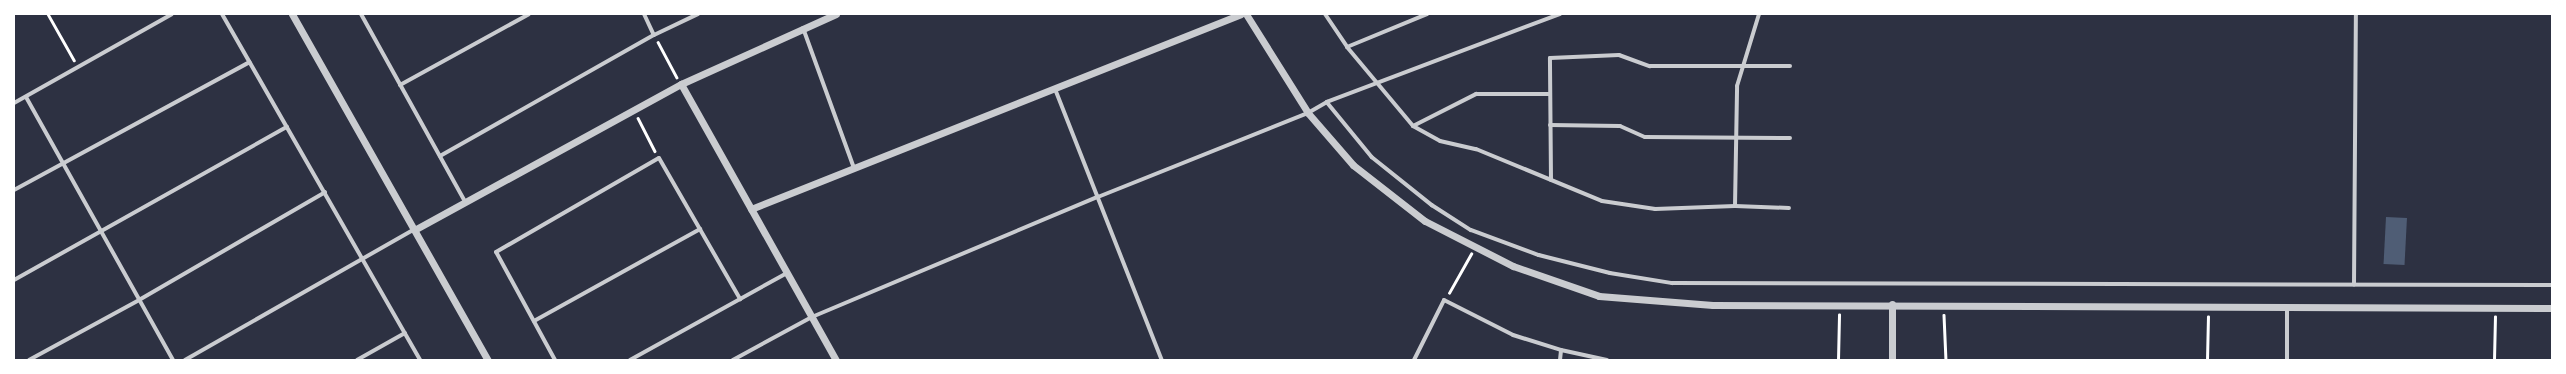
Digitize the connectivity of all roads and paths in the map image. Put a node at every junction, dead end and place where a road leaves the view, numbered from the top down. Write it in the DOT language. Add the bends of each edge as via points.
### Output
graph roads {
  1 [pos="48,14"];
  2 [pos="172,14"];
  3 [pos="222,14"];
  4 [pos="292,14"];
  5 [pos="361,14"];
  6 [pos="529,14"];
  7 [pos="644,14"];
  8 [pos="698,14"];
  9 [pos="836,14"];
  10 [pos="1241,14"];
  11 [pos="1246,14"];
  12 [pos="1325,14"];
  13 [pos="1427,14"];
  14 [pos="1560,14"];
  15 [pos="1759,14"];
  16 [pos="2356,14"];
  17 [pos="803,28"];
  18 [pos="654,35"];
  19 [pos="1347,47"];
  20 [pos="250,62"];
  21 [pos="1743,66"];
  22 [pos="1790,66"];
  23 [pos="78,67"];
  24 [pos="681,84"];
  25 [pos="1376,84"];
  26 [pos="400,85"];
  27 [pos="1055,87"];
  28 [pos="1550,94"];
  29 [pos="26,97"];
  30 [pos="1327,102"];
  31 [pos="14,103"];
  32 [pos="634,110"];
  33 [pos="1308,113"];
  34 [pos="1550,124"];
  35 [pos="1413,126"];
  36 [pos="287,127"];
  37 [pos="1736,138"];
  38 [pos="1790,138"];
  39 [pos="440,156"];
  40 [pos="659,158"];
  41 [pos="62,162"];
  42 [pos="854,168"];
  43 [pos="1551,180"];
  44 [pos="14,190"];
  45 [pos="325,192"];
  46 [pos="1098,197"];
  47 [pos="465,202"];
  48 [pos="1735,206"];
  49 [pos="1789,208"];
  50 [pos="751,209"];
  51 [pos="416,229"];
  52 [pos="700,229"];
  53 [pos="101,232"];
  54 [pos="1475,247"];
  55 [pos="364,258"];
  56 [pos="787,273"];
  57 [pos="14,280"];
  58 [pos="2354,285"];
  59 [pos="2552,285"];
  60 [pos="740,299"];
  61 [pos="139,300"];
  62 [pos="1444,300"];
  63 [pos="1840,304"];
  64 [pos="1892,304"];
  65 [pos="1944,304"];
  66 [pos="2208,306"];
  67 [pos="2287,307"];
  68 [pos="2495,308"];
  69 [pos="2552,308"];
  70 [pos="812,317"];
  71 [pos="534,321"];
  72 [pos="406,333"];
  73 [pos="1560,350"];
  74 [pos="29,360"];
  75 [pos="173,360"];
  76 [pos="184,360"];
  77 [pos="357,360"];
  78 [pos="420,360"];
  79 [pos="488,360"];
  80 [pos="555,360"];
  81 [pos="630,360"];
  82 [pos="733,360"];
  83 [pos="836,360"];
  84 [pos="1162,360"];
  85 [pos="1414,360"];
  86 [pos="1560,360"];
  87 [pos="1608,360"];
  88 [pos="1838,360"];
  89 [pos="1892,360"];
  90 [pos="1946,360"];
  91 [pos="2207,360"];
  92 [pos="2287,360"];
  93 [pos="2494,360"];
  1 -- 23 [label="path"];
  2 -- 23 [label="street"];
  3 -- 20 [label="street"];
  4 -- 51 [label="street"];
  5 -- 26 [label="street"];
  6 -- 26 [label="street"];
  7 -- 18 [label="street"];
  8 -- 18 [label="street"];
  9 -- 17 [label="street"];
  10 -- 27 [label="street"];
  11 -- 33 [label="street"];
  12 -- 19 [label="street"];
  13 -- 19 [label="street"];
  14 -- 25 [label="street"];
  15 -- 21 [label="street"];
  16 -- 58 [label="street"];
  17 -- 24 [label="street"];
  17 -- 42 [label="street"];
  18 -- 24 [label="path"];
  18 -- 39 [label="street"];
  19 -- 25 [label="street"];
  20 -- 36 [label="street"];
  20 -- 41 [label="street"];
  21 -- 22 [label="street"];
  21 -- 28 [label="street" via="1650,66 1619,55 1550,58"];
  21 -- 37 [label="street" via="1737,86"];
  23 -- 29 [label="street"];
  24 -- 32 [label="street"];
  24 -- 50 [label="street"];
  25 -- 30 [label="street"];
  25 -- 35 [label="street"];
  26 -- 39 [label="street"];
  27 -- 42 [label="street"];
  27 -- 46 [label="street"];
  28 -- 34 [label="street"];
  28 -- 35 [label="street" via="1476,94"];
  29 -- 31 [label="street"];
  29 -- 41 [label="street"];
  30 -- 33 [label="street"];
  30 -- 58 [label="street" via="1372,157 1432,205 1472,230 1539,255 1610,273 1672,283"];
  32 -- 40 [label="path"];
  32 -- 47 [label="street"];
  33 -- 46 [label="street"];
  33 -- 54 [label="street" via="1353,164 1425,220"];
  34 -- 37 [label="street" via="1620,126 1645,137"];
  34 -- 43 [label="street"];
  35 -- 43 [label="street" via="1440,141 1476,149"];
  36 -- 45 [label="street"];
  36 -- 53 [label="street"];
  37 -- 38 [label="street"];
  37 -- 48 [label="street"];
  39 -- 47 [label="street"];
  40 -- 52 [label="street"];
  40 -- 71 [label="street" via="496,252"];
  41 -- 44 [label="street"];
  41 -- 53 [label="street"];
  42 -- 50 [label="street"];
  43 -- 48 [label="street" via="1602,201 1655,209"];
  45 -- 55 [label="street"];
  45 -- 61 [label="street"];
  46 -- 70 [label="street"];
  46 -- 84 [label="street"];
  47 -- 51 [label="street"];
  48 -- 49 [label="street"];
  50 -- 56 [label="street"];
  51 -- 55 [label="street"];
  51 -- 79 [label="street"];
  52 -- 60 [label="street"];
  52 -- 71 [label="street"];
  53 -- 57 [label="street"];
  53 -- 61 [label="street"];
  54 -- 62 [label="path"];
  54 -- 63 [label="street" via="1513,266 1598,296 1712,305"];
  55 -- 72 [label="street"];
  55 -- 76 [label="street"];
  56 -- 60 [label="street"];
  56 -- 70 [label="street"];
  58 -- 59 [label="street"];
  60 -- 81 [label="street"];
  61 -- 74 [label="street"];
  61 -- 75 [label="street"];
  62 -- 73 [label="street" via="1513,334"];
  62 -- 85 [label="street"];
  63 -- 64 [label="street"];
  63 -- 88 [label="path"];
  64 -- 65 [label="street"];
  64 -- 89 [label="street"];
  65 -- 66 [label="street"];
  65 -- 90 [label="path"];
  66 -- 67 [label="street"];
  66 -- 91 [label="path"];
  67 -- 68 [label="street"];
  67 -- 92 [label="street"];
  68 -- 69 [label="street"];
  68 -- 93 [label="path"];
  70 -- 82 [label="street"];
  70 -- 83 [label="street"];
  71 -- 80 [label="street"];
  72 -- 77 [label="street"];
  72 -- 78 [label="street"];
  73 -- 86 [label="street"];
  73 -- 87 [label="street"];
}
